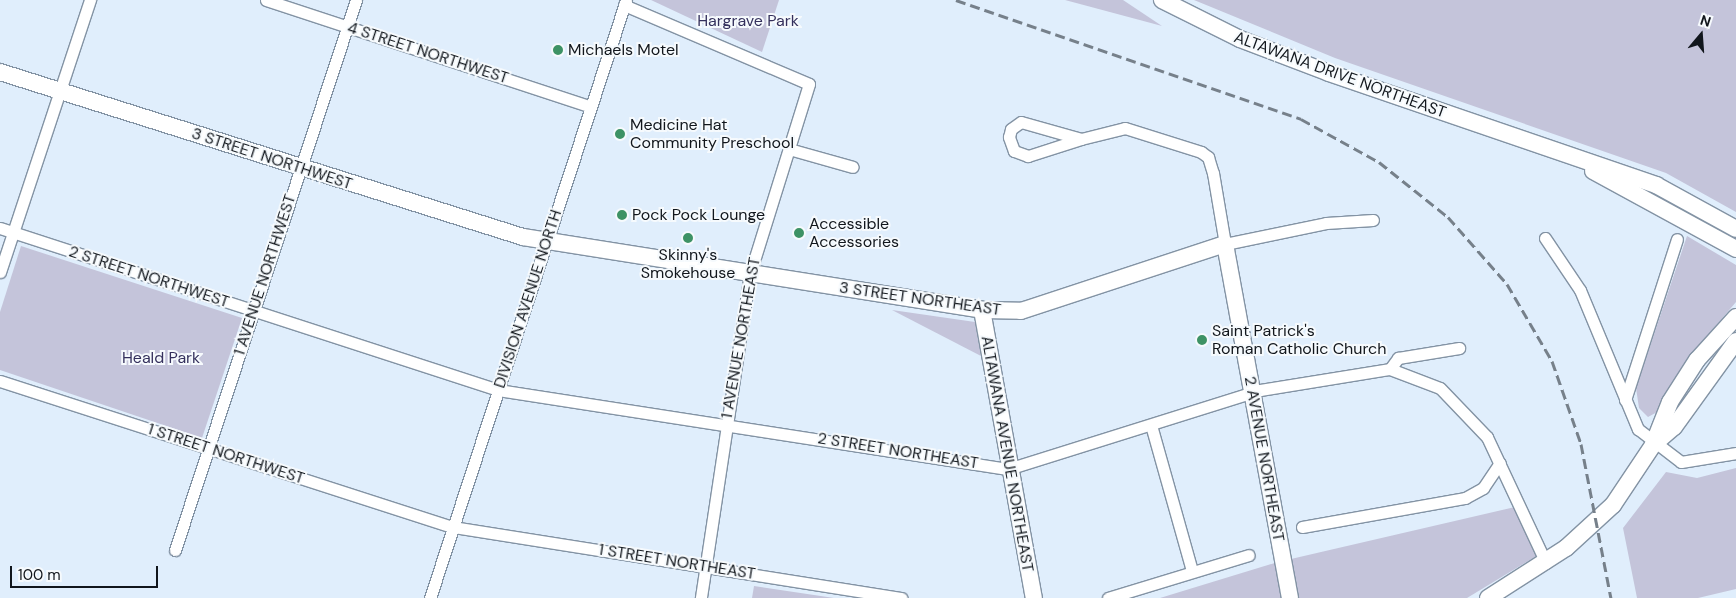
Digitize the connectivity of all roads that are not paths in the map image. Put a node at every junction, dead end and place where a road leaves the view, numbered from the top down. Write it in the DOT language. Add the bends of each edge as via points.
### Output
graph roads {
  1 [pos="90,0"];
  2 [pos="266,0"];
  3 [pos="356,0"];
  4 [pos="1162,0"];
  5 [pos="625,2"];
  6 [pos="347,26"];
  7 [pos="0,72"];
  8 [pos="60,91"];
  9 [pos="591,107"];
  10 [pos="1081,138"];
  11 [pos="1522,140"];
  12 [pos="789,149"];
  13 [pos="853,167"];
  14 [pos="300,168"];
  15 [pos="1373,220"];
  16 [pos="0,228"];
  17 [pos="1736,229"];
  18 [pos="14,232"];
  19 [pos="1545,238"];
  20 [pos="1678,239"];
  21 [pos="546,241"];
  22 [pos="1225,244"];
  23 [pos="1736,250"];
  24 [pos="0,272"];
  25 [pos="750,273"];
  26 [pos="982,310"];
  27 [pos="254,311"];
  28 [pos="1736,317"];
  29 [pos="1736,341"];
  30 [pos="1459,348"];
  31 [pos="1390,369"];
  32 [pos="0,381"];
  33 [pos="498,390"];
  34 [pos="1252,392"];
  35 [pos="1625,400"];
  36 [pos="726,423"];
  37 [pos="1151,425"];
  38 [pos="1653,445"];
  39 [pos="208,448"];
  40 [pos="1736,453"];
  41 [pos="1500,463"];
  42 [pos="1008,469"];
  43 [pos="1302,526"];
  44 [pos="453,527"];
  45 [pos="175,550"];
  46 [pos="1249,555"];
  47 [pos="1546,563"];
  48 [pos="703,566"];
  49 [pos="1192,571"];
  50 [pos="430,598"];
  51 [pos="701,598"];
  52 [pos="901,598"];
  53 [pos="1034,598"];
  54 [pos="1108,598"];
  55 [pos="1290,598"];
  56 [pos="1488,598"];
  1 -- 8 [label="street"];
  2 -- 6 [label="street, 4 STREET NORTHWEST"];
  3 -- 6 [label="street, 1 AVENUE NORTHWEST"];
  4 -- 11 [label="street, ALTAWANA DRIVE NORTHEAST" via="1232,35 1311,66"];
  5 -- 9 [label="street, DIVISION AVENUE NORTH"];
  5 -- 12 [label="street, 1 AVENUE NORTHEAST" via="809,84"];
  6 -- 9 [label="street, 4 STREET NORTHWEST"];
  6 -- 14 [label="street, 1 AVENUE NORTHWEST"];
  7 -- 8 [label="street, 3 STREET NORTHWEST"];
  8 -- 14 [label="street, 3 STREET NORTHWEST"];
  8 -- 18 [label="street"];
  9 -- 21 [label="street, DIVISION AVENUE NORTH"];
  10 -- 10 [label="street" via="1021,122 1011,129 1009,137 1014,151 1028,156"];
  10 -- 22 [label="street, 2 AVENUE NORTHEAST" via="1137,130 1208,157"];
  11 -- 17 [label="street, ALTAWANA DRIVE NORTHEAST" via="1656,184"];
  11 -- 23 [label="street, ALTAWANA DRIVE NORTHEAST" via="1624,186"];
  12 -- 13 [label="street"];
  12 -- 25 [label="street, 1 AVENUE NORTHEAST"];
  14 -- 21 [label="street, 3 STREET NORTHWEST"];
  14 -- 27 [label="street, 1 AVENUE NORTHWEST"];
  15 -- 22 [label="street, 3 STREET NORTHEAST" via="1326,223"];
  16 -- 18 [label="street, 2 STREET NORTHWEST"];
  18 -- 24 [label="street"];
  18 -- 27 [label="street, 2 STREET NORTHWEST"];
  19 -- 35 [label="street" via="1580,290"];
  20 -- 35 [label="street"];
  21 -- 25 [label="street, 3 STREET NORTHEAST"];
  21 -- 33 [label="street, DIVISION AVENUE NORTH"];
  22 -- 26 [label="street, 3 STREET NORTHEAST" via="1021,311"];
  22 -- 34 [label="street, 2 AVENUE NORTHEAST"];
  25 -- 26 [label="street, 3 STREET NORTHEAST"];
  25 -- 36 [label="street, 1 AVENUE NORTHEAST"];
  26 -- 42 [label="street, ALTAWANA AVENUE NORTHEAST"];
  27 -- 33 [label="street, 2 STREET NORTHWEST"];
  27 -- 39 [label="street, 1 AVENUE NORTHWEST"];
  28 -- 38 [label="street" via="1697,360 1670,402"];
  29 -- 38 [label="street" via="1674,427"];
  30 -- 31 [label="street, 2 STREET NORTHEAST" via="1398,358"];
  31 -- 34 [label="street, 2 STREET NORTHEAST"];
  31 -- 41 [label="street" via="1427,381 1451,397 1493,445"];
  32 -- 39 [label="street, 1 STREET NORTHWEST"];
  33 -- 36 [label="street, 2 STREET NORTHEAST"];
  33 -- 44 [label="street, DIVISION AVENUE NORTH"];
  34 -- 37 [label="street, 2 STREET NORTHEAST"];
  34 -- 55 [label="street, 2 AVENUE NORTHEAST"];
  35 -- 38 [label="street" via="1638,429"];
  36 -- 42 [label="street, 2 STREET NORTHEAST"];
  36 -- 48 [label="street, 1 AVENUE NORTHEAST"];
  37 -- 42 [label="street, 2 STREET NORTHEAST"];
  37 -- 49 [label="street"];
  38 -- 40 [label="street" via="1681,462"];
  38 -- 47 [label="street" via="1613,505"];
  39 -- 44 [label="street, 1 STREET NORTHWEST"];
  39 -- 45 [label="street, 1 AVENUE NORTHWEST"];
  41 -- 43 [label="street" via="1484,488 1465,498"];
  41 -- 47 [label="street"];
  42 -- 53 [label="street, ALTAWANA AVENUE NORTHEAST"];
  44 -- 48 [label="street, 1 STREET NORTHEAST"];
  44 -- 50 [label="street, DIVISION AVENUE NORTH"];
  46 -- 49 [label="street"];
  47 -- 56 [label="street"];
  48 -- 51 [label="street, 1 AVENUE NORTHEAST"];
  48 -- 52 [label="street, 1 STREET NORTHEAST"];
  49 -- 54 [label="street"];
}
